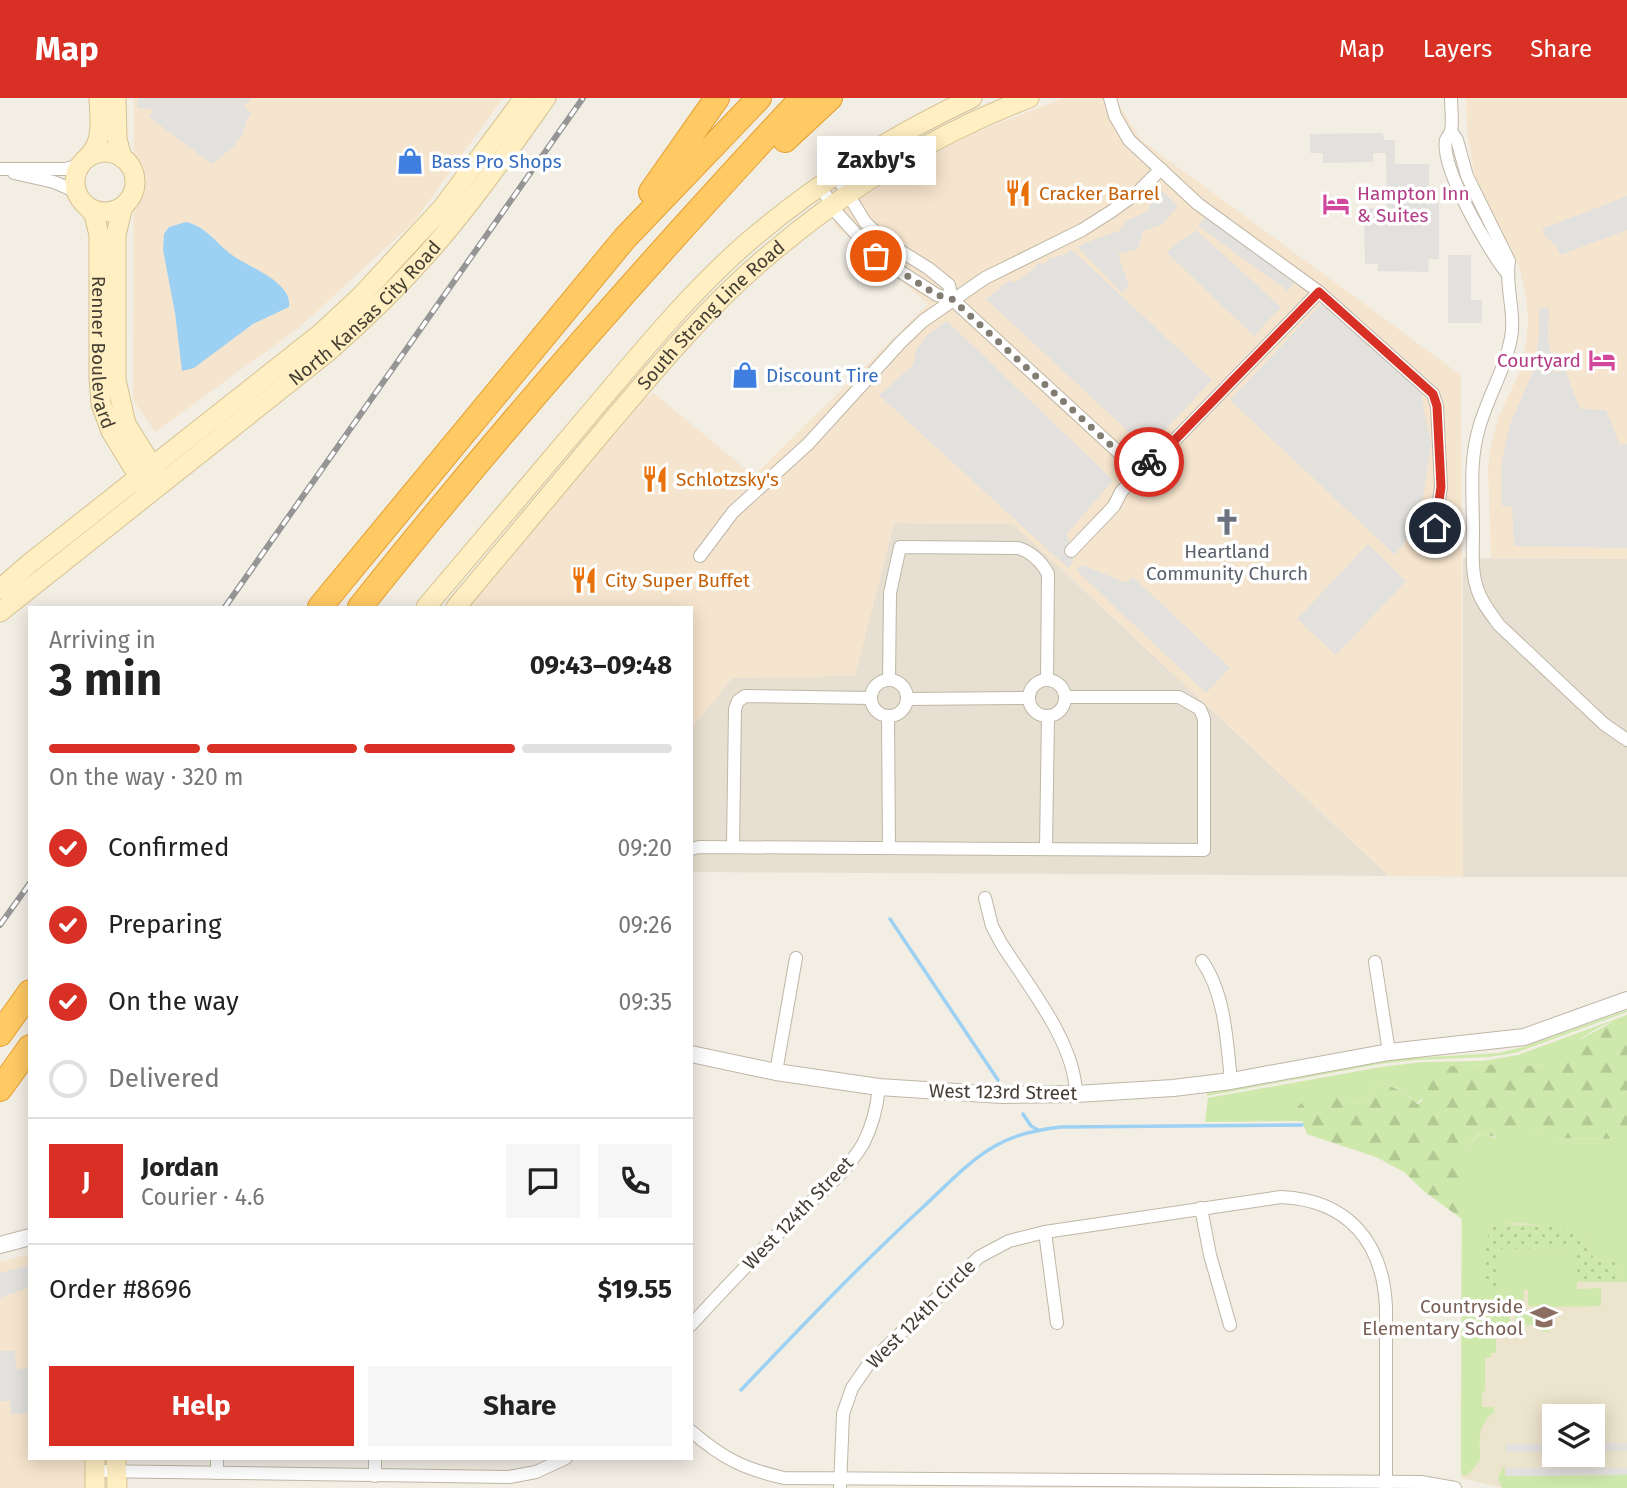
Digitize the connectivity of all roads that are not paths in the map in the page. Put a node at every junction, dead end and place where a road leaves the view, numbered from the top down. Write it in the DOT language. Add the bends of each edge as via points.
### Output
graph roads {
  1 [pos="99,98"];
  2 [pos="116,98"];
  3 [pos="524,98"];
  4 [pos="546,98"];
  5 [pos="717,98"];
  6 [pos="759,98"];
  7 [pos="802,98"];
  8 [pos="830,98"];
  9 [pos="972,98"];
  10 [pos="1029,98"];
  11 [pos="1110,98"];
  12 [pos="1451,98"];
  13 [pos="122,158"];
  14 [pos="84,162"];
  15 [pos="1161,169"];
  16 [pos="0,170"];
  17 [pos="836,175"];
  18 [pos="820,187"];
  19 [pos="848,193"];
  20 [pos="80,198"];
  21 [pos="832,205"];
  22 [pos="123,206"];
  23 [pos="625,238"];
  24 [pos="629,288"];
  25 [pos="1319,292"];
  26 [pos="952,299"];
  27 [pos="1140,472"];
  28 [pos="151,480"];
  29 [pos="1435,528"];
  30 [pos="1071,551"];
  31 [pos="700,556"];
  32 [pos="0,589"];
  33 [pos="321,606"];
  34 [pos="361,606"];
  35 [pos="427,606"];
  36 [pos="457,606"];
  37 [pos="0,612"];
  38 [pos="1047,679"];
  39 [pos="890,680"];
  40 [pos="1065,697"];
  41 [pos="871,698"];
  42 [pos="1029,698"];
  43 [pos="907,699"];
  44 [pos="888,716"];
  45 [pos="1048,716"];
  46 [pos="1627,740"];
  47 [pos="733,847"];
  48 [pos="889,848"];
  49 [pos="693,849"];
  50 [pos="1046,849"];
  51 [pos="985,898"];
  52 [pos="796,958"];
  53 [pos="1202,961"];
  54 [pos="1375,962"];
  55 [pos="28,995"];
  56 [pos="1627,1000"];
  57 [pos="0,1034"];
  58 [pos="28,1050"];
  59 [pos="1388,1052"];
  60 [pos="693,1054"];
  61 [pos="776,1072"];
  62 [pos="1231,1081"];
  63 [pos="878,1087"];
  64 [pos="0,1089"];
  65 [pos="1076,1094"];
  66 [pos="1201,1208"];
  67 [pos="1045,1232"];
  68 [pos="28,1238"];
  69 [pos="0,1245"];
  70 [pos="693,1323"];
  71 [pos="1057,1323"];
  72 [pos="1230,1325"];
  73 [pos="693,1433"];
  74 [pos="216,1460"];
  75 [pos="375,1460"];
  76 [pos="562,1460"];
  77 [pos="95,1472"];
  78 [pos="117,1472"];
  79 [pos="216,1473"];
  80 [pos="375,1476"];
  81 [pos="840,1483"];
  82 [pos="1386,1485"];
  83 [pos="1455,1488"];
  1 -- 14 [label="main road" via="99,140"];
  2 -- 13 [label="main road"];
  3 -- 28 [label="main road, North Kansas City Road" via="443,207 360,298"];
  4 -- 28 [label="main road, North Kansas City Road" via="430,251 370,313 330,350"];
  5 -- 23 [label="highway" via="631,218"];
  6 -- 23 [label="highway"];
  7 -- 24 [label="highway"];
  8 -- 24 [label="highway" via="650,281"];
  9 -- 17 [label="main road, South Strang Line Road" via="876,148"];
  10 -- 19 [label="main road, South Strang Line Road" via="930,144"];
  11 -- 15 [label="street" via="1129,139"];
  12 -- 46 [label="street" via="1448,158 1456,185 1507,273 1512,304 1504,359 1473,452 1477,587 1499,625"];
  13 -- 14 [label="main road" via="104,152"];
  13 -- 22 [label="main road" via="130,165 135,183"];
  14 -- 16 [label="street" via="65,169"];
  14 -- 20 [label="main road" via="75,183"];
  15 -- 25 [label="street" via="1198,204"];
  15 -- 26 [label="street" via="1112,211"];
  16 -- 20 [label="street" via="54,182"];
  17 -- 18 [label="main road, South Strang Line Road"];
  17 -- 19 [label="street"];
  18 -- 21 [label="street"];
  18 -- 35 [label="main road, South Strang Line Road" via="748,242 681,307"];
  19 -- 21 [label="main road, South Strang Line Road"];
  19 -- 26 [label="street" via="865,222 949,285"];
  20 -- 22 [label="main road" via="99,211"];
  20 -- 28 [label="main road, Renner Boulevard" via="94,214 99,235 101,404 111,431"];
  21 -- 26 [label="street" via="876,256 937,295"];
  21 -- 36 [label="main road, South Strang Line Road" via="763,260 699,323 636,391"];
  22 -- 28 [label="main road, Renner Boulevard" via="116,234 116,380 126,424"];
  23 -- 33 [label="highway"];
  24 -- 34 [label="highway"];
  25 -- 27 [label="street"];
  25 -- 29 [label="street" via="1433,394 1441,487"];
  26 -- 27 [label="street"];
  26 -- 31 [label="street" via="900,342 808,444 733,512"];
  27 -- 30 [label="street"];
  28 -- 32 [label="main road" via="30,562"];
  28 -- 37 [label="main road"];
  38 -- 39 [label="street" via="1048,573 1026,550 900,547 890,593"];
  38 -- 40 [label="street" via="1061,686"];
  38 -- 42 [label="street" via="1034,685"];
  39 -- 41 [label="street" via="874,687"];
  39 -- 43 [label="street" via="904,688"];
  40 -- 45 [label="street" via="1062,708"];
  40 -- 50 [label="street" via="1179,697 1200,709 1204,719 1204,850"];
  41 -- 44 [label="street" via="874,708"];
  41 -- 47 [label="street" via="745,696 738,701"];
  42 -- 43 [label="street"];
  42 -- 45 [label="street" via="1032,709"];
  43 -- 44 [label="street" via="901,711"];
  44 -- 48 [label="street"];
  45 -- 50 [label="street"];
  47 -- 48 [label="street"];
  47 -- 49 [label="street"];
  48 -- 50 [label="street"];
  51 -- 65 [label="street" via="1001,943 1066,1046"];
  52 -- 61 [label="street"];
  53 -- 62 [label="street" via="1219,998"];
  54 -- 59 [label="street"];
  55 -- 57 [label="highway"];
  56 -- 59 [label="street, West 123rd Street" via="1524,1037"];
  58 -- 64 [label="highway"];
  59 -- 62 [label="street, West 123rd Street"];
  60 -- 61 [label="street, West 123rd Street"];
  61 -- 63 [label="street, West 123rd Street"];
  62 -- 65 [label="street, West 123rd Street"];
  63 -- 65 [label="street, West 123rd Street" via="1002,1095"];
  63 -- 70 [label="street, West 124th Street" via="876,1115 845,1167"];
  66 -- 67 [label="street, West 124th Circle"];
  66 -- 72 [label="street"];
  66 -- 82 [label="street, West 124th Circle" via="1281,1198 1308,1200 1344,1216 1366,1240 1379,1262 1385,1287"];
  67 -- 71 [label="street"];
  67 -- 81 [label="street, West 124th Circle" via="1009,1241 979,1257 868,1365 852,1388 843,1414"];
  68 -- 69 [label="street"];
  73 -- 81 [label="street" via="725,1458 755,1472"];
  74 -- 79 [label="street"];
  75 -- 80 [label="street"];
  76 -- 80 [label="street" via="536,1472 509,1476"];
  77 -- 78 [label="street"];
  78 -- 79 [label="street"];
  79 -- 80 [label="street"];
  81 -- 82 [label="street"];
  82 -- 83 [label="street" via="1421,1482"];
}
